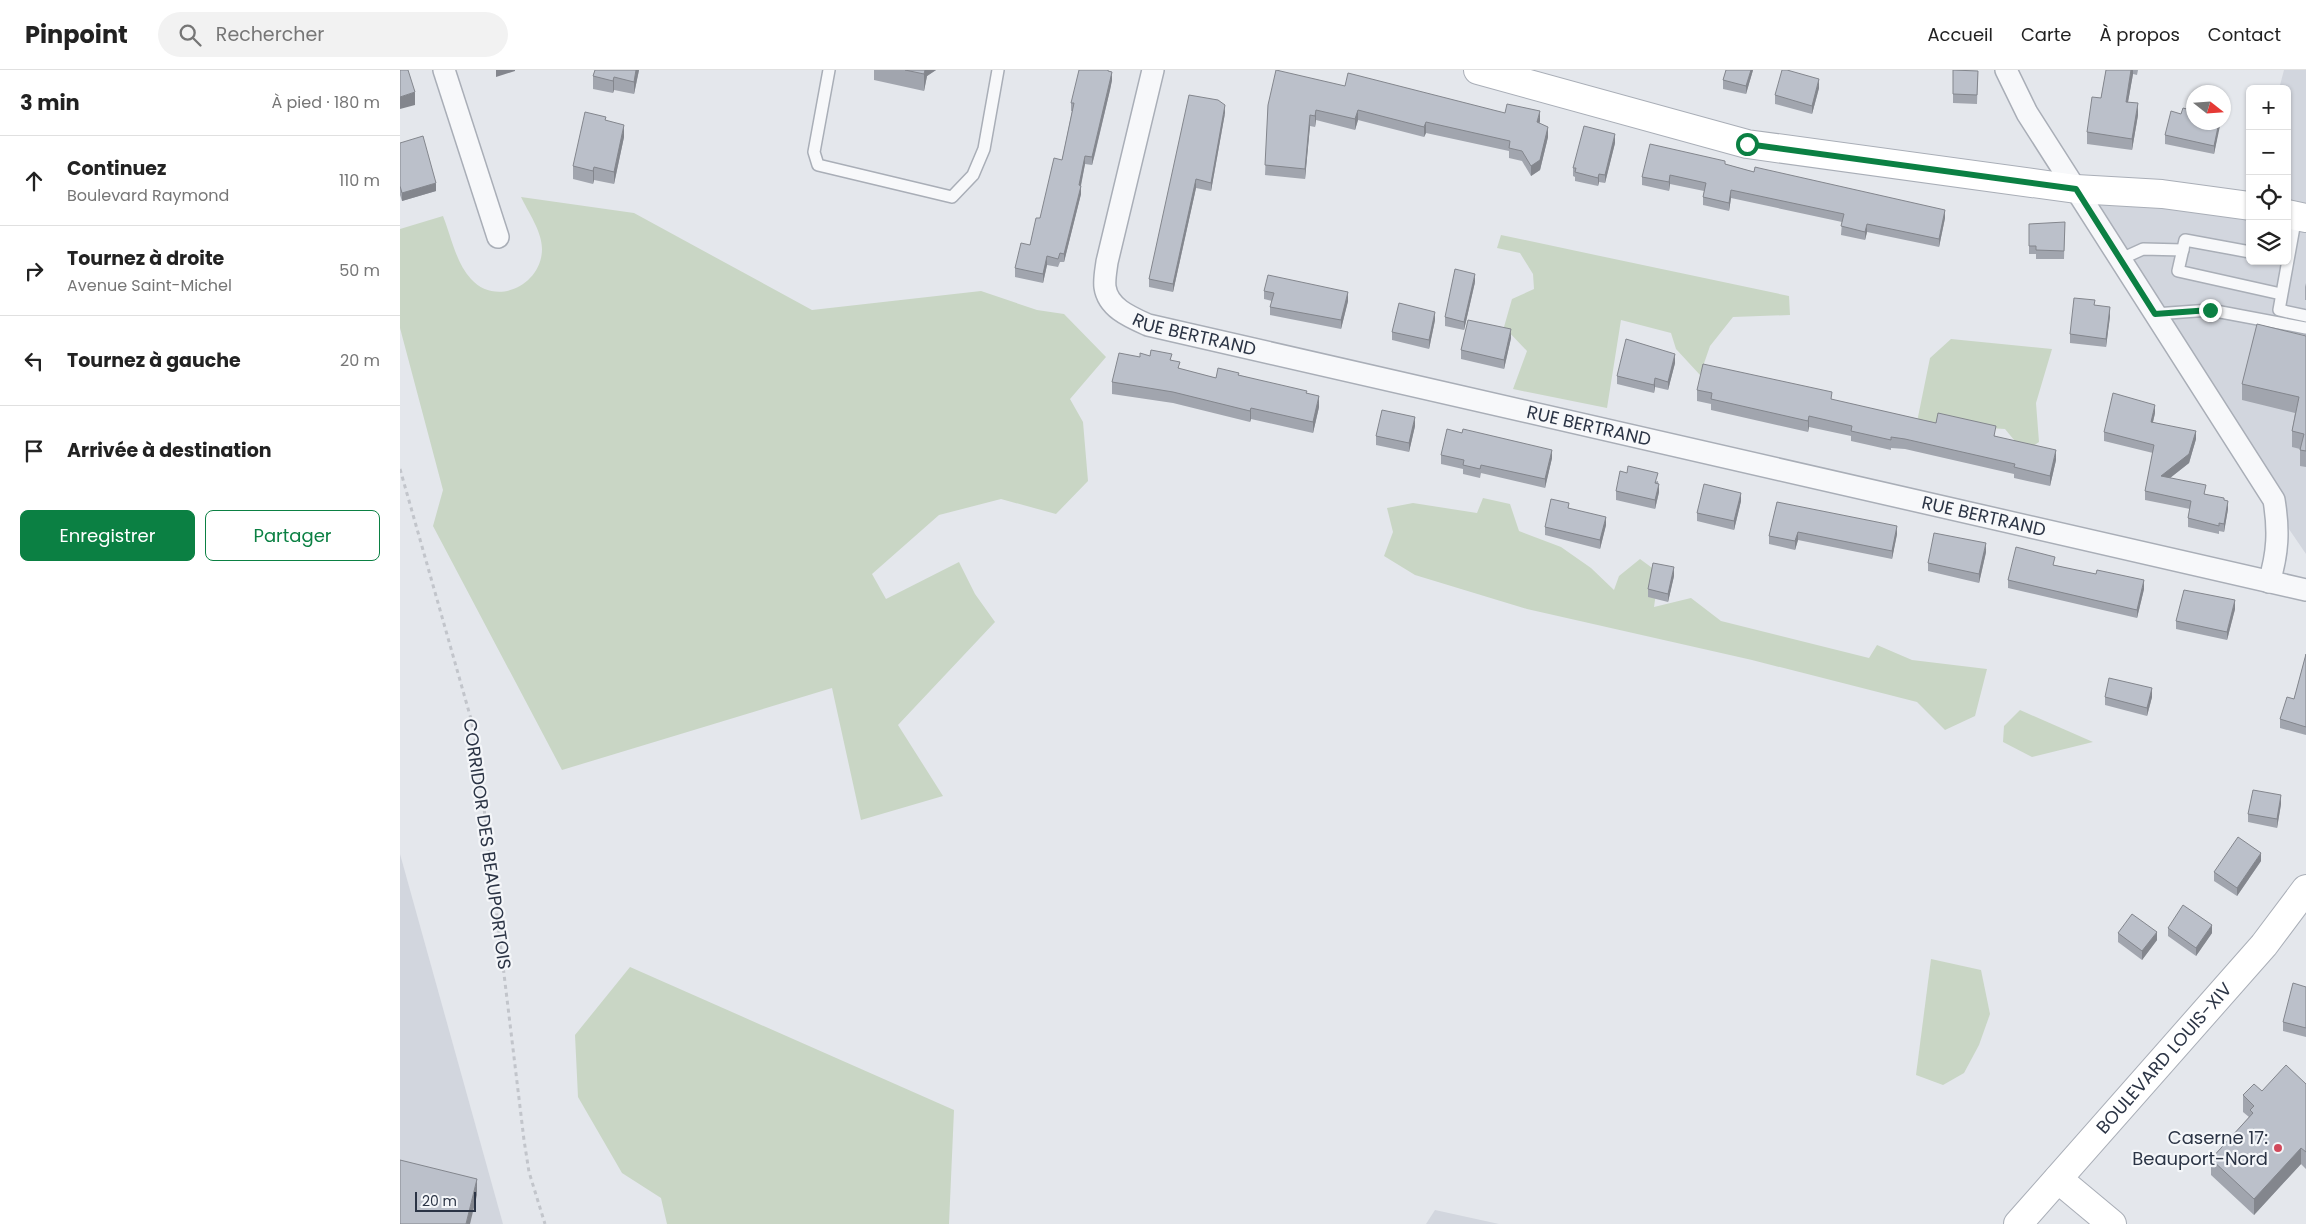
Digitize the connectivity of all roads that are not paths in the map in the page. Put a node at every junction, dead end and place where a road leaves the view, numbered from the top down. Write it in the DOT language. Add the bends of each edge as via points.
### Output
graph roads {
  1 [pos="444,70"];
  2 [pos="829,70"];
  3 [pos="998,70"];
  4 [pos="1153,70"];
  5 [pos="1478,70"];
  6 [pos="2006,70"];
  7 [pos="2076,189"];
  8 [pos="2246,205"];
  9 [pos="2296,216"];
  10 [pos="498,237"];
  11 [pos="2291,243"];
  12 [pos="2183,250"];
  13 [pos="2246,251"];
  14 [pos="2120,259"];
  15 [pos="2287,265"];
  16 [pos="2281,294"];
  17 [pos="2155,314"];
  18 [pos="2306,316"];
  19 [pos="2306,328"];
  20 [pos="2269,582"];
  21 [pos="2306,590"];
  22 [pos="2306,889"];
  23 [pos="2058,1179"];
  24 [pos="2018,1224"];
  25 [pos="2112,1224"];
  1 -- 10 [label="street"];
  2 -- 3 [label="lane" via="814,152 818,165 952,197 973,175 984,149"];
  4 -- 20 [label="street, RUE BERTRAND" via="1106,262 1105,287 1113,305 1128,317 1148,325"];
  5 -- 7 [label="street" via="1747,144"];
  6 -- 7 [label="street" via="2027,113"];
  7 -- 8 [label="street" via="2162,194"];
  7 -- 14 [label="street"];
  9 -- 11 [label="lane"];
  12 -- 13 [label="lane" via="2185,240"];
  12 -- 14 [label="lane" via="2143,250"];
  12 -- 16 [label="lane" via="2178,272"];
  14 -- 17 [label="street"];
  15 -- 16 [label="lane"];
  16 -- 18 [label="lane" via="2279,310"];
  17 -- 19 [label="lane" via="2210,310"];
  17 -- 20 [label="street" via="2274,500 2279,526 2276,558"];
  20 -- 21 [label="street, RUE BERTRAND"];
  22 -- 23 [label="street, BOULEVARD LOUIS-XIV" via="2264,945"];
  23 -- 24 [label="street, BOULEVARD LOUIS-XIV"];
  23 -- 25 [label="street"];
}
